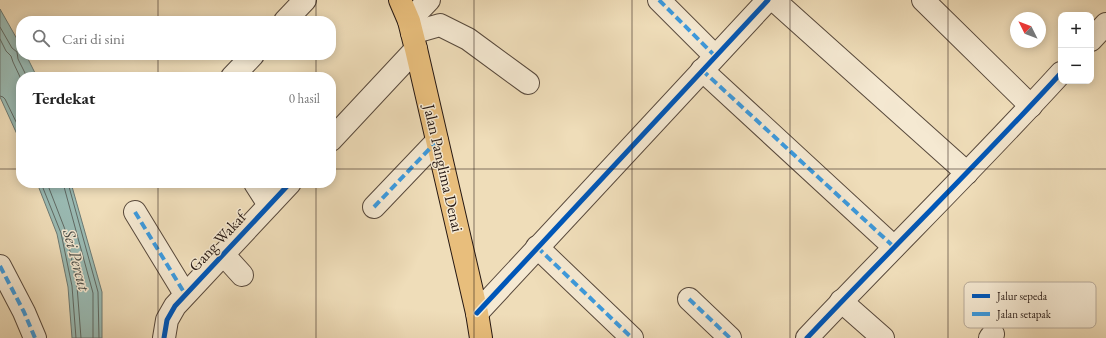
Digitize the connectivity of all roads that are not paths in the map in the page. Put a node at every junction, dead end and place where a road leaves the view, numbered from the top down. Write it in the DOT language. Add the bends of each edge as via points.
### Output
graph roads {
  1 [pos="305,0"];
  2 [pos="400,0"];
  3 [pos="429,0"];
  4 [pos="658,0"];
  5 [pos="768,0"];
  6 [pos="774,0"];
  7 [pos="923,0"];
  8 [pos="290,16"];
  9 [pos="1106,24"];
  10 [pos="412,34"];
  11 [pos="1094,37"];
  12 [pos="248,60"];
  13 [pos="708,63"];
  14 [pos="237,72"];
  15 [pos="1058,76"];
  16 [pos="528,83"];
  17 [pos="1031,106"];
  18 [pos="336,133"];
  19 [pos="438,141"];
  20 [pos="967,173"];
  21 [pos="259,188"];
  22 [pos="285,188"];
  23 [pos="269,205"];
  24 [pos="374,207"];
  25 [pos="135,212"];
  26 [pos="537,247"];
  27 [pos="894,247"];
  28 [pos="223,254"];
  29 [pos="0,266"];
  30 [pos="242,275"];
  31 [pos="185,294"];
  32 [pos="689,299"];
  33 [pos="841,301"];
  34 [pos="477,313"];
  35 [pos="165,329"];
  36 [pos="35,338"];
  37 [pos="481,338"];
  38 [pos="632,338"];
  39 [pos="730,338"];
  40 [pos="807,338"];
  41 [pos="883,338"];
  1 -- 8 [label="street"];
  2 -- 10 [label="main road, Jalan Panglima Denai"];
  3 -- 10 [label="street"];
  4 -- 13 [label="street"];
  5 -- 13 [label="street"];
  6 -- 20 [label="street"];
  7 -- 17 [label="street"];
  9 -- 11 [label="street"];
  10 -- 16 [label="street" via="440,25 468,39"];
  10 -- 18 [label="street"];
  10 -- 19 [label="main road, Jalan Panglima Denai"];
  12 -- 14 [label="street"];
  13 -- 26 [label="street"];
  13 -- 27 [label="street"];
  15 -- 17 [label="street"];
  17 -- 20 [label="street"];
  19 -- 24 [label="street"];
  19 -- 34 [label="main road, Jalan Panglima Denai"];
  20 -- 27 [label="street"];
  21 -- 23 [label="street"];
  22 -- 23 [label="street, Gang Wakaf"];
  23 -- 28 [label="street, Gang Wakaf"];
  25 -- 31 [label="street"];
  26 -- 34 [label="street"];
  26 -- 38 [label="street"];
  27 -- 33 [label="street"];
  28 -- 30 [label="street"];
  28 -- 31 [label="street, Gang Wakaf"];
  29 -- 36 [label="street"];
  31 -- 35 [label="street, Gang Wakaf" via="175,306"];
  32 -- 39 [label="street"];
  33 -- 40 [label="street"];
  33 -- 41 [label="street"];
  34 -- 37 [label="main road, Jalan Panglima Denai"];
}
